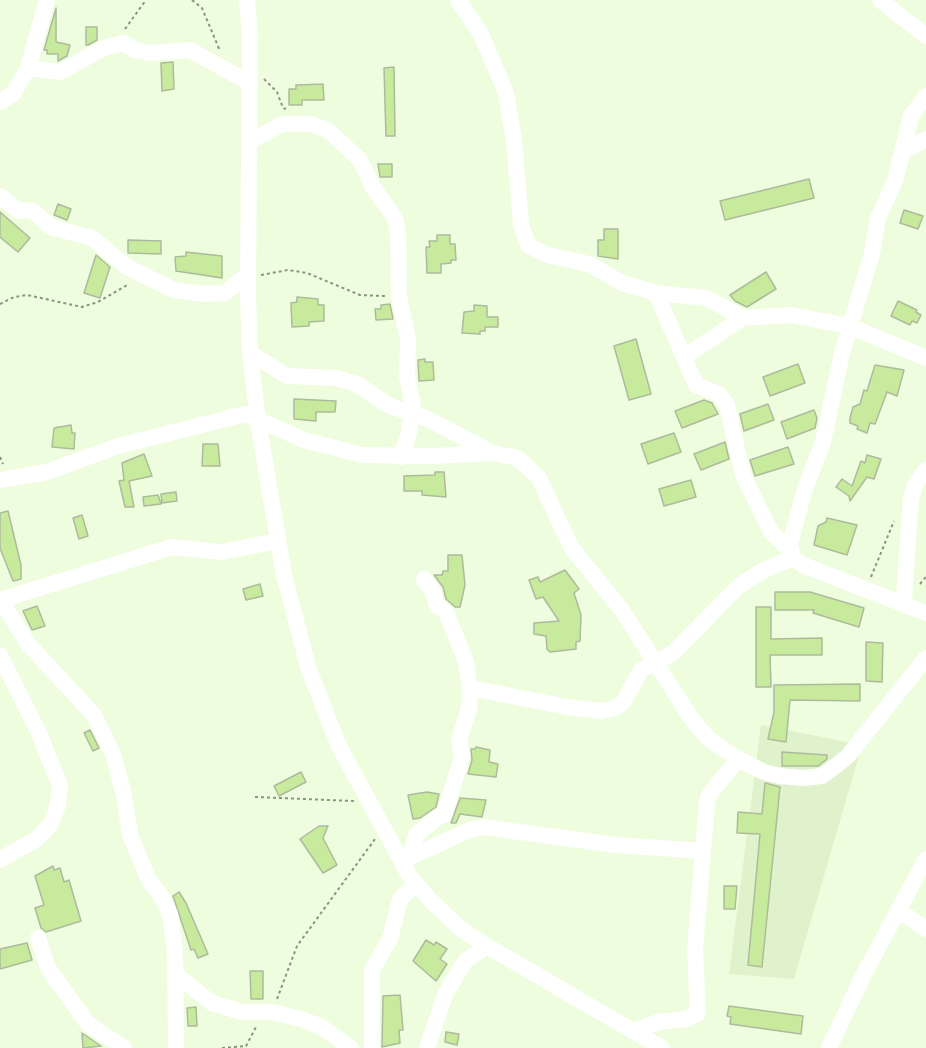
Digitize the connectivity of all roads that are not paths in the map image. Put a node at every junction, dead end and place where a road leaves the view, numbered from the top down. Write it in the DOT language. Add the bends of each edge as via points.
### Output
graph roads {
  1 [pos="47,0"];
  2 [pos="248,0"];
  3 [pos="458,0"];
  4 [pos="880,0"];
  5 [pos="926,36"];
  6 [pos="28,68"];
  7 [pos="256,79"];
  8 [pos="926,96"];
  9 [pos="0,102"];
  10 [pos="926,140"];
  11 [pos="249,142"];
  12 [pos="903,152"];
  13 [pos="0,196"];
  14 [pos="248,277"];
  15 [pos="656,293"];
  16 [pos="743,318"];
  17 [pos="849,326"];
  18 [pos="250,353"];
  19 [pos="684,357"];
  20 [pos="926,358"];
  21 [pos="412,413"];
  22 [pos="258,421"];
  23 [pos="493,453"];
  24 [pos="401,457"];
  25 [pos="926,470"];
  26 [pos="0,480"];
  27 [pos="277,541"];
  28 [pos="792,555"];
  29 [pos="424,579"];
  30 [pos="904,600"];
  31 [pos="2,607"];
  32 [pos="926,613"];
  33 [pos="0,655"];
  34 [pos="926,658"];
  35 [pos="656,664"];
  36 [pos="470,688"];
  37 [pos="738,759"];
  38 [pos="703,851"];
  39 [pos="406,859"];
  40 [pos="926,859"];
  41 [pos="0,860"];
  42 [pos="415,885"];
  43 [pos="898,910"];
  44 [pos="926,928"];
  45 [pos="38,938"];
  46 [pos="487,946"];
  47 [pos="175,974"];
  48 [pos="634,1030"];
  49 [pos="123,1048"];
  50 [pos="176,1048"];
  51 [pos="351,1048"];
  52 [pos="372,1048"];
  53 [pos="427,1048"];
  54 [pos="662,1048"];
  55 [pos="829,1048"];
  1 -- 6 [label="street"];
  2 -- 7 [label="street"];
  3 -- 15 [label="street" via="481,34 506,93 521,224 528,245 547,255 583,261 622,283"];
  4 -- 5 [label="street"];
  6 -- 7 [label="street" via="60,72 120,43 150,53 190,50"];
  6 -- 9 [label="street" via="13,94"];
  7 -- 11 [label="street"];
  8 -- 12 [label="street" via="911,116"];
  10 -- 12 [label="street"];
  11 -- 14 [label="street"];
  11 -- 21 [label="street" via="282,124 311,124 328,130 350,148 394,218"];
  12 -- 17 [label="street" via="878,218 872,254"];
  13 -- 14 [label="street" via="19,212 32,210 51,227 92,238 142,277 174,290 217,294"];
  14 -- 18 [label="street"];
  15 -- 16 [label="street" via="706,298"];
  15 -- 19 [label="street"];
  16 -- 17 [label="street" via="802,315"];
  16 -- 19 [label="street"];
  17 -- 20 [label="street"];
  17 -- 28 [label="street" via="823,442 797,515 790,544"];
  18 -- 21 [label="street" via="286,376 347,381 390,406"];
  18 -- 22 [label="street"];
  19 -- 28 [label="street" via="696,385 719,394 727,405 743,475 771,532"];
  21 -- 23 [label="street"];
  21 -- 24 [label="street"];
  22 -- 24 [label="street" via="330,447 362,455"];
  22 -- 26 [label="street" via="253,415 230,416 90,455 47,472"];
  22 -- 27 [label="street"];
  23 -- 24 [label="street"];
  23 -- 35 [label="street" via="518,458 533,469 571,547 621,609"];
  25 -- 30 [label="street" via="911,498"];
  27 -- 31 [label="street" via="222,552 172,547"];
  27 -- 39 [label="street" via="309,670 339,746 382,827"];
  28 -- 32 [label="street" via="803,565"];
  28 -- 35 [label="street" via="739,586 688,639"];
  29 -- 36 [label="street" via="436,605 446,612 465,662"];
  31 -- 47 [label="street" via="28,644 83,701 104,731 124,795 130,835 148,878 170,914"];
  33 -- 41 [label="street" via="60,786 51,824 38,838"];
  34 -- 37 [label="street" via="848,756 822,776 780,776"];
  35 -- 36 [label="street" via="641,670 624,701 607,710 567,707"];
  35 -- 37 [label="street" via="693,721 709,739"];
  36 -- 39 [label="street" via="470,709 459,740 462,757 444,815 416,835"];
  37 -- 38 [label="street" via="709,795"];
  38 -- 39 [label="street" via="616,845 483,827"];
  38 -- 48 [label="street" via="695,949 698,1013"];
  39 -- 42 [label="street"];
  40 -- 43 [label="street"];
  42 -- 46 [label="street" via="461,929"];
  42 -- 52 [label="street" via="400,899 390,939 372,970"];
  43 -- 44 [label="street"];
  43 -- 55 [label="street"];
  45 -- 49 [label="street" via="48,968 88,1024"];
  46 -- 48 [label="street"];
  46 -- 53 [label="street" via="465,961 446,993"];
  47 -- 50 [label="street"];
  47 -- 51 [label="street" via="212,1003 242,1012 272,1012 315,1024"];
  48 -- 54 [label="street"];
}
